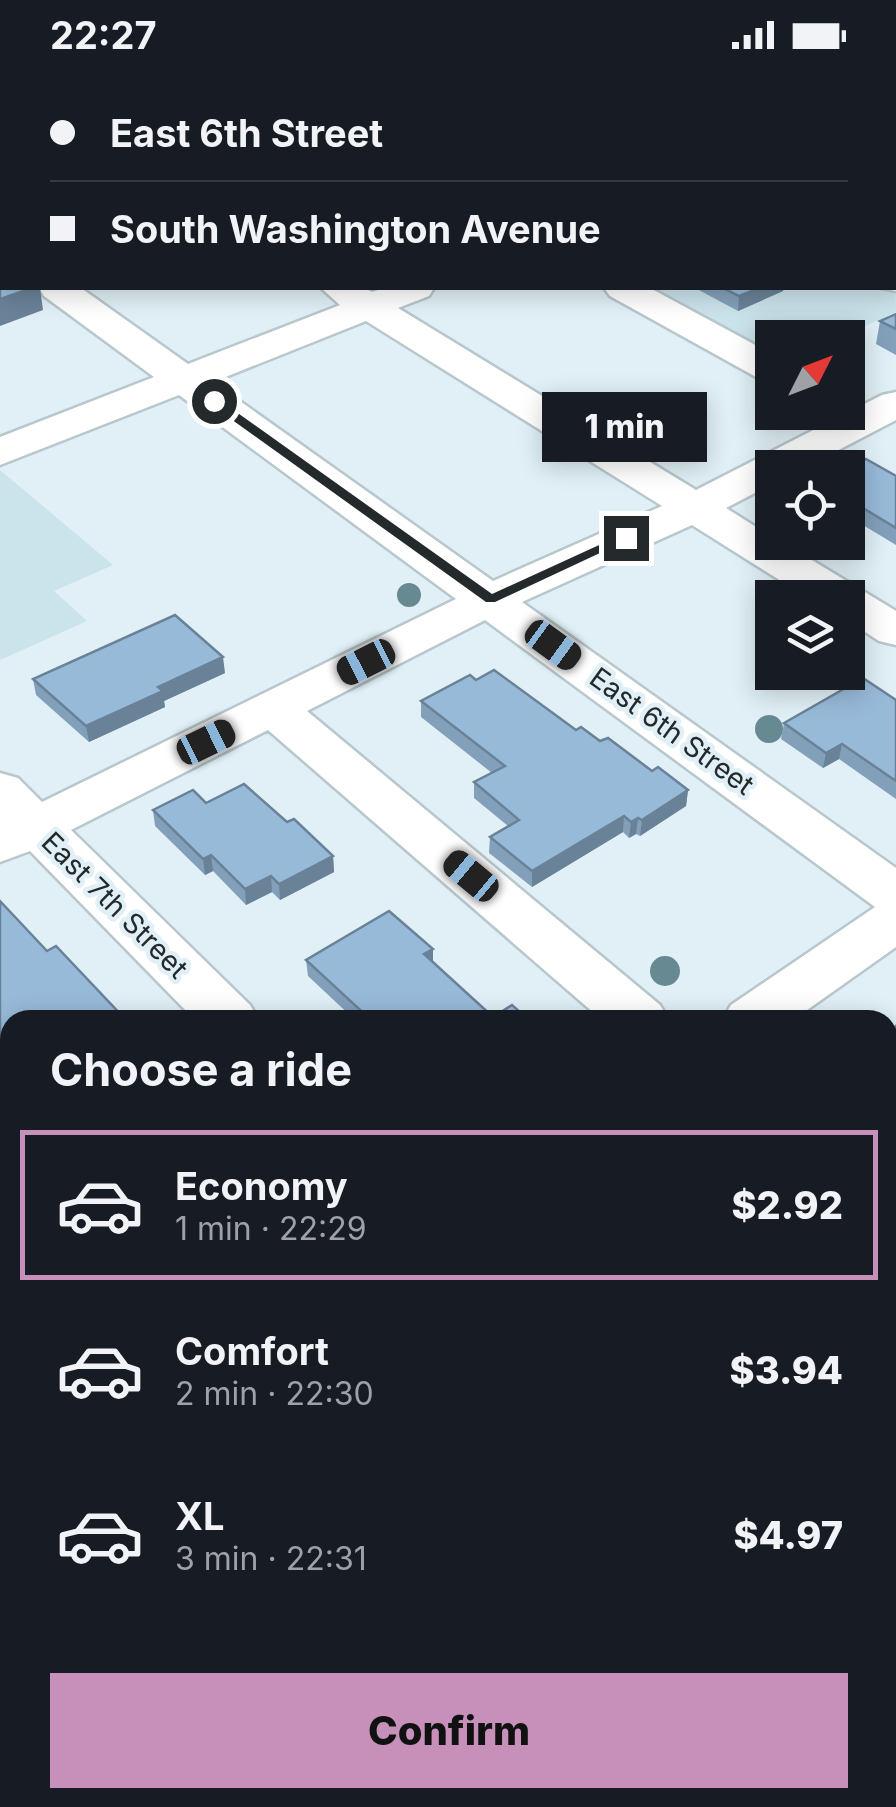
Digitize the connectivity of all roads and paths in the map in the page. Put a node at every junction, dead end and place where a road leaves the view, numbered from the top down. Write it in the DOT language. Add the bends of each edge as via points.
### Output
graph roads {
  1 [pos="61,290"];
  2 [pos="402,290"];
  3 [pos="626,290"];
  4 [pos="354,297"];
  5 [pos="755,361"];
  6 [pos="184,379"];
  7 [pos="876,418"];
  8 [pos="0,452"];
  9 [pos="693,508"];
  10 [pos="811,580"];
  11 [pos="490,599"];
  12 [pos="865,612"];
  13 [pos="896,631"];
  14 [pos="273,708"];
  15 [pos="12,820"];
  16 [pos="896,895"];
  17 [pos="896,920"];
  18 [pos="219,1010"];
  19 [pos="628,1010"];
  20 [pos="766,1010"];
  1 -- 6 [label="street, East 6th Street"];
  2 -- 4 [label="street"];
  3 -- 5 [label="street"];
  4 -- 6 [label="street"];
  4 -- 9 [label="street"];
  6 -- 8 [label="street"];
  6 -- 11 [label="street, East 6th Street"];
  7 -- 9 [label="street"];
  9 -- 10 [label="street"];
  9 -- 11 [label="street"];
  11 -- 14 [label="street"];
  11 -- 16 [label="street, East 6th Street"];
  12 -- 13 [label="street"];
  14 -- 15 [label="street"];
  14 -- 19 [label="street"];
  15 -- 18 [label="street, East 7th Street"];
  17 -- 20 [label="street"];
}
